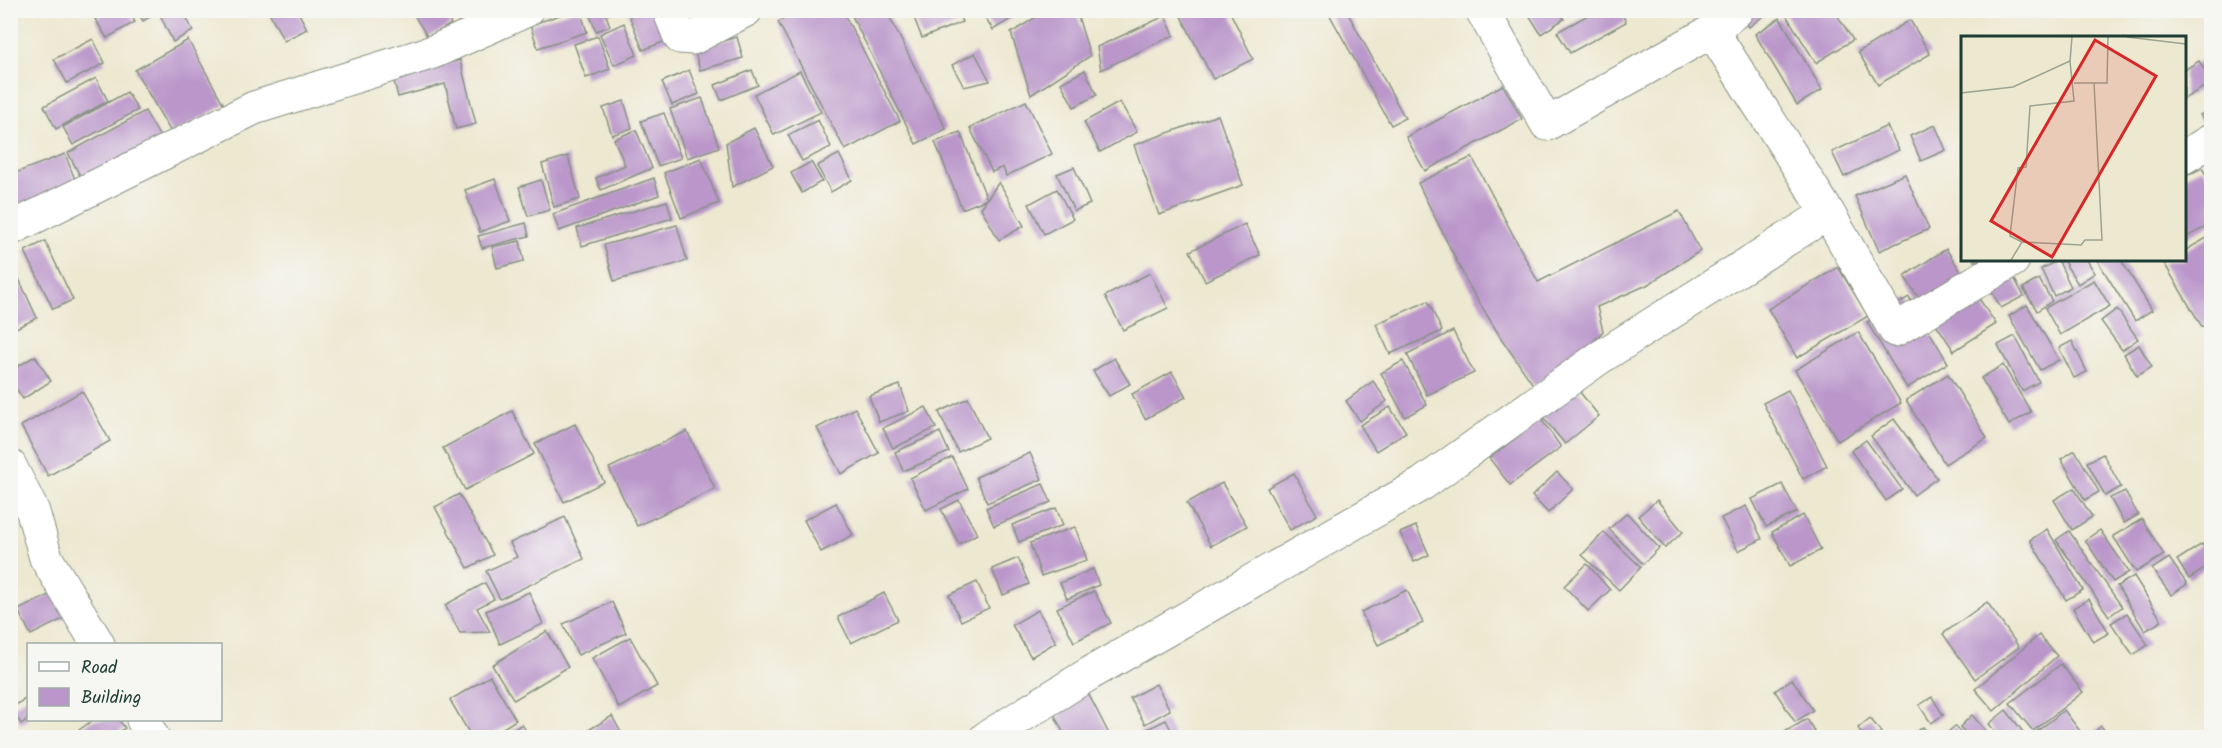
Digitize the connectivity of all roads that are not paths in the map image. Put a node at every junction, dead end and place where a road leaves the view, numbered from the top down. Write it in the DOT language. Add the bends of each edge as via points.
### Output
graph roads {
  1 [pos="527,10"];
  2 [pos="669,10"];
  3 [pos="746,10"];
  4 [pos="1482,10"];
  5 [pos="1737,10"];
  6 [pos="1712,31"];
  7 [pos="2211,140"];
  8 [pos="2186,156"];
  9 [pos="1828,213"];
  10 [pos="10,229"];
  11 [pos="2011,261"];
  12 [pos="10,466"];
  13 [pos="97,643"];
  14 [pos="143,721"];
  15 [pos="153,738"];
  16 [pos="986,738"];
  1 -- 10 [label="street" via="433,52 254,108"];
  2 -- 3 [label="street" via="680,37 693,38"];
  4 -- 6 [label="street" via="1547,124"];
  5 -- 6 [label="street"];
  6 -- 9 [label="street"];
  7 -- 8 [label="street"];
  9 -- 11 [label="street" via="1895,330"];
  9 -- 16 [label="street" via="1599,358 1422,484"];
  12 -- 13 [label="street" via="33,512 46,558"];
  14 -- 15 [label="street"];
}
